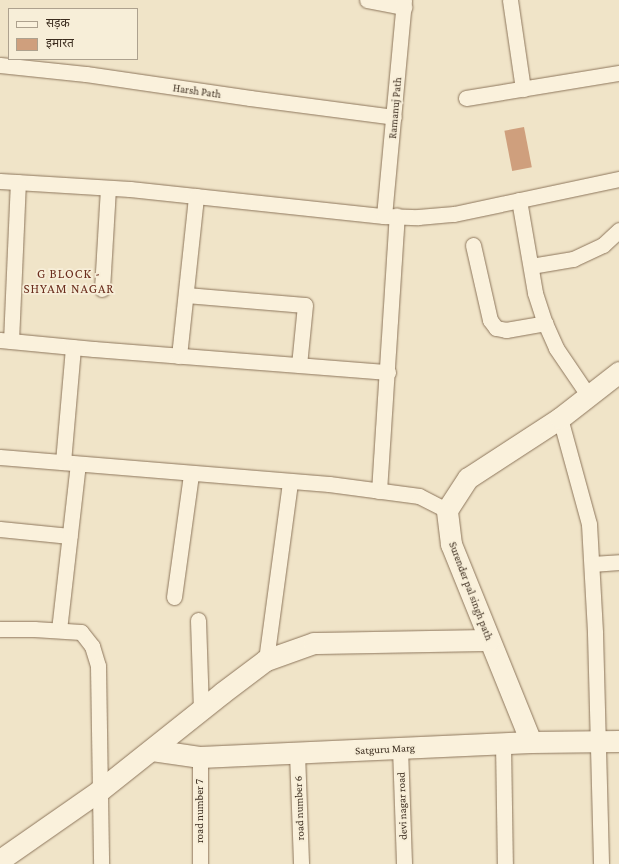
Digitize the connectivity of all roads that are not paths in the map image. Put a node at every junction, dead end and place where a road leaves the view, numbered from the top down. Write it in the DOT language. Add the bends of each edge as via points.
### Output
graph roads {
  1 [pos="367,0"];
  2 [pos="510,0"];
  3 [pos="404,3"];
  4 [pos="0,65"];
  5 [pos="619,74"];
  6 [pos="523,89"];
  7 [pos="466,98"];
  8 [pos="394,117"];
  9 [pos="619,179"];
  10 [pos="0,181"];
  11 [pos="18,182"];
  12 [pos="108,188"];
  13 [pos="196,196"];
  14 [pos="519,200"];
  15 [pos="391,216"];
  16 [pos="619,230"];
  17 [pos="473,245"];
  18 [pos="531,266"];
  19 [pos="102,289"];
  20 [pos="186,295"];
  21 [pos="544,323"];
  22 [pos="6,340"];
  23 [pos="73,347"];
  24 [pos="179,356"];
  25 [pos="298,365"];
  26 [pos="388,372"];
  27 [pos="619,372"];
  28 [pos="588,395"];
  29 [pos="560,418"];
  30 [pos="0,457"];
  31 [pos="62,462"];
  32 [pos="78,464"];
  33 [pos="191,474"];
  34 [pos="290,482"];
  35 [pos="379,491"];
  36 [pos="447,510"];
  37 [pos="0,529"];
  38 [pos="70,536"];
  39 [pos="619,562"];
  40 [pos="592,564"];
  41 [pos="174,597"];
  42 [pos="198,620"];
  43 [pos="0,629"];
  44 [pos="59,630"];
  45 [pos="489,640"];
  46 [pos="266,660"];
  47 [pos="202,710"];
  48 [pos="619,741"];
  49 [pos="531,742"];
  50 [pos="597,742"];
  51 [pos="503,743"];
  52 [pos="400,748"];
  53 [pos="152,750"];
  54 [pos="297,752"];
  55 [pos="200,757"];
  56 [pos="99,791"];
  57 [pos="0,860"];
  58 [pos="101,864"];
  59 [pos="200,864"];
  60 [pos="301,864"];
  61 [pos="404,864"];
  62 [pos="505,864"];
  63 [pos="601,864"];
  1 -- 3 [label="street"];
  2 -- 6 [label="street"];
  3 -- 8 [label="street, Ramanuj Path"];
  4 -- 8 [label="street, Harsh Path" via="86,74"];
  5 -- 6 [label="street"];
  6 -- 7 [label="street"];
  8 -- 15 [label="street, Ramanuj Path"];
  9 -- 14 [label="street"];
  10 -- 11 [label="street"];
  11 -- 12 [label="street"];
  11 -- 22 [label="street"];
  12 -- 13 [label="street"];
  12 -- 19 [label="street"];
  13 -- 15 [label="street"];
  13 -- 20 [label="street"];
  14 -- 15 [label="street" via="454,214"];
  14 -- 18 [label="street"];
  15 -- 26 [label="street, Ramanuj Path"];
  16 -- 18 [label="street" via="603,245 573,258"];
  17 -- 21 [label="street" via="490,320 496,328 506,330"];
  18 -- 21 [label="street" via="535,293"];
  20 -- 24 [label="street"];
  20 -- 25 [label="street" via="305,305"];
  21 -- 28 [label="street" via="556,348"];
  22 -- 23 [label="street"];
  23 -- 24 [label="street"];
  23 -- 31 [label="street"];
  24 -- 25 [label="street"];
  25 -- 26 [label="street"];
  26 -- 35 [label="street, Ramanuj Path"];
  27 -- 28 [label="street"];
  28 -- 29 [label="street"];
  29 -- 36 [label="street" via="468,478"];
  29 -- 40 [label="street" via="589,524"];
  30 -- 31 [label="street"];
  31 -- 32 [label="street"];
  32 -- 33 [label="street"];
  32 -- 38 [label="street"];
  33 -- 34 [label="street"];
  33 -- 41 [label="street"];
  34 -- 35 [label="street"];
  34 -- 46 [label="street"];
  35 -- 36 [label="street" via="419,496"];
  36 -- 45 [label="street, Surender pal singh path" via="451,544"];
  37 -- 38 [label="street"];
  38 -- 44 [label="street"];
  39 -- 40 [label="street"];
  40 -- 50 [label="street"];
  42 -- 47 [label="street"];
  43 -- 44 [label="street"];
  44 -- 56 [label="street" via="81,632 92,646 98,666"];
  45 -- 46 [label="street" via="314,643"];
  45 -- 49 [label="street, Surender pal singh path"];
  46 -- 47 [label="street"];
  47 -- 53 [label="street"];
  48 -- 50 [label="street, Satguru Marg"];
  49 -- 50 [label="street, Satguru Marg"];
  49 -- 51 [label="street, Satguru Marg"];
  50 -- 63 [label="street"];
  51 -- 52 [label="street, Satguru Marg"];
  51 -- 62 [label="street"];
  52 -- 54 [label="street, Satguru Marg"];
  52 -- 61 [label="street, devi nagar road"];
  53 -- 55 [label="street, Satguru Marg"];
  53 -- 56 [label="street"];
  54 -- 55 [label="street, Satguru Marg"];
  54 -- 60 [label="street, road number 6"];
  55 -- 59 [label="street, road number 7"];
  56 -- 57 [label="street"];
  56 -- 58 [label="street"];
}
